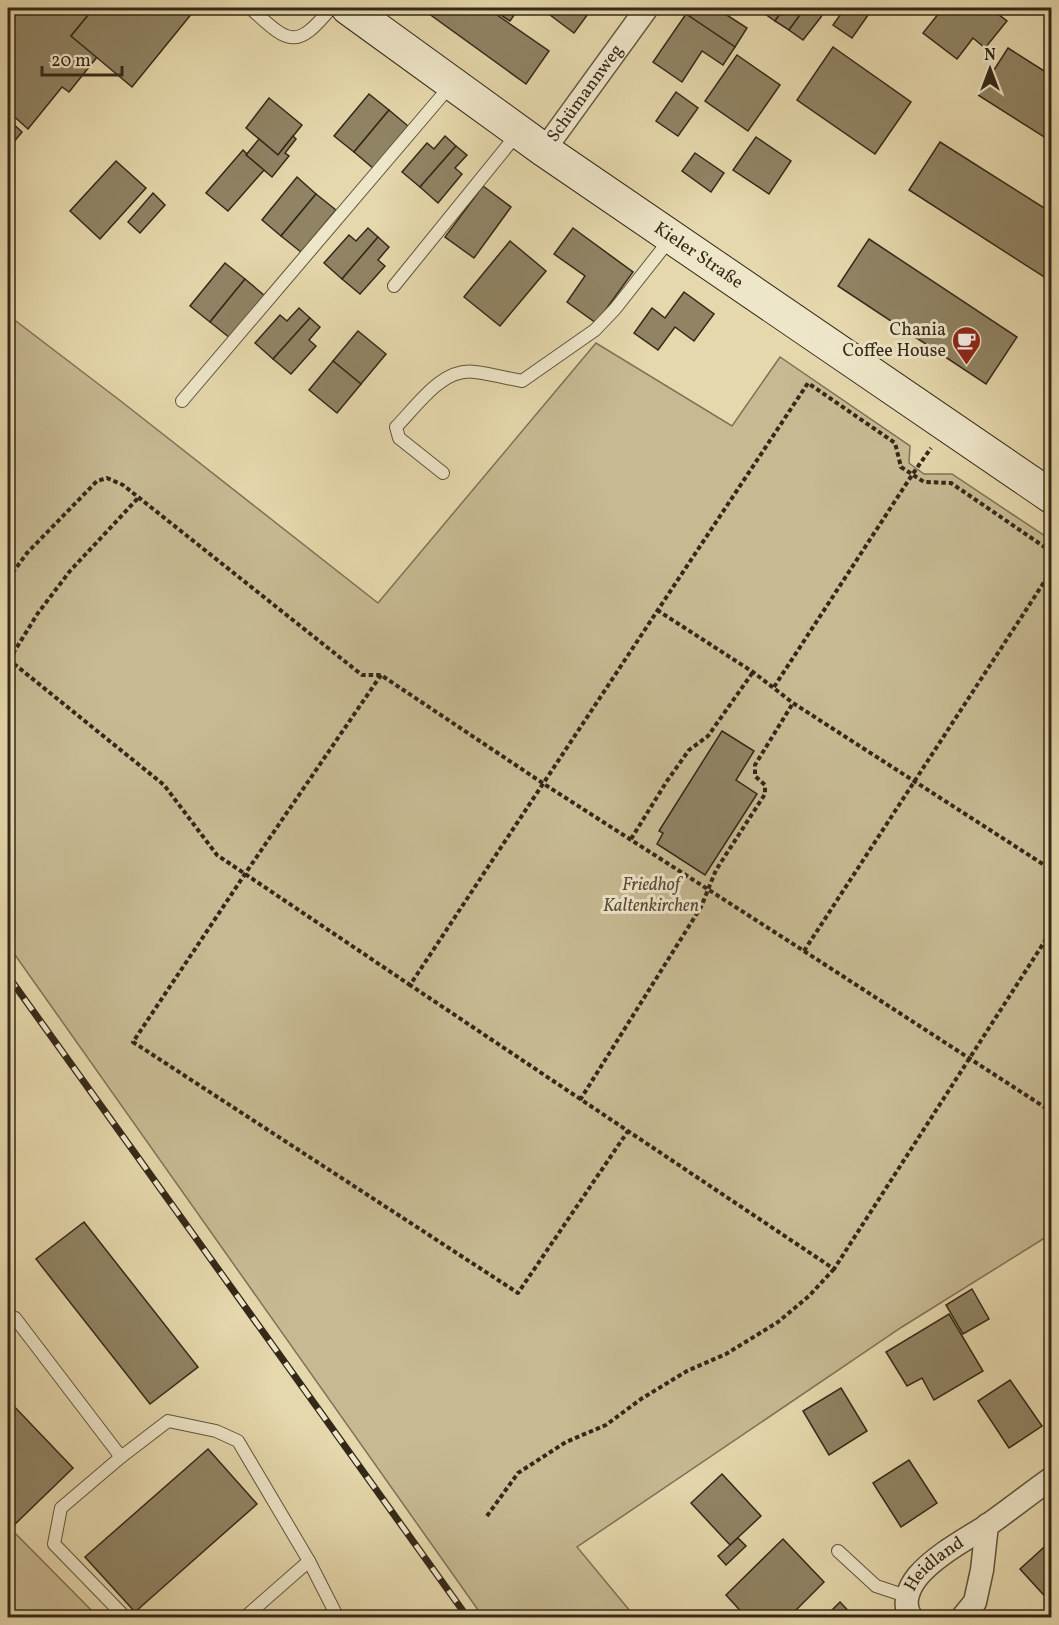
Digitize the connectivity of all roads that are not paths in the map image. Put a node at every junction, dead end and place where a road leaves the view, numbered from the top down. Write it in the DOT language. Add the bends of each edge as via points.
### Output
graph roads {
  1 [pos="250,8"];
  2 [pos="331,8"];
  3 [pos="348,8"];
  4 [pos="647,8"];
  5 [pos="452,84"];
  6 [pos="531,141"];
  7 [pos="672,237"];
  8 [pos="394,286"];
  9 [pos="182,401"];
  10 [pos="443,473"];
  11 [pos="1052,497"];
  12 [pos="15,1318"];
  13 [pos="121,1457"];
  14 [pos="1052,1478"];
  15 [pos="987,1525"];
  16 [pos="838,1551"];
  17 [pos="309,1561"];
  18 [pos="909,1607"];
  19 [pos="126,1617"];
  20 [pos="244,1617"];
  21 [pos="339,1617"];
  22 [pos="962,1617"];
  1 -- 2 [label="lane" via="284,36 300,37 311,31"];
  3 -- 5 [label="main road, Kieler Straße"];
  4 -- 6 [label="street, Schümannweg"];
  5 -- 6 [label="main road, Kieler Straße"];
  5 -- 9 [label="lane"];
  6 -- 7 [label="main road, Kieler Straße"];
  6 -- 8 [label="lane"];
  7 -- 10 [label="lane" via="595,330 522,381 461,372 442,380 396,427 399,438"];
  7 -- 11 [label="main road, Kieler Straße"];
  12 -- 13 [label="lane"];
  13 -- 17 [label="lane" via="168,1421 216,1431 238,1441"];
  13 -- 19 [label="lane" via="62,1508 54,1544"];
  14 -- 15 [label="street, Heidland"];
  15 -- 18 [label="street, Heidland" via="918,1576"];
  15 -- 22 [label="street, Heidland" via="975,1602"];
  16 -- 18 [label="lane" via="876,1586"];
  17 -- 20 [label="lane"];
  17 -- 21 [label="lane"];
}
